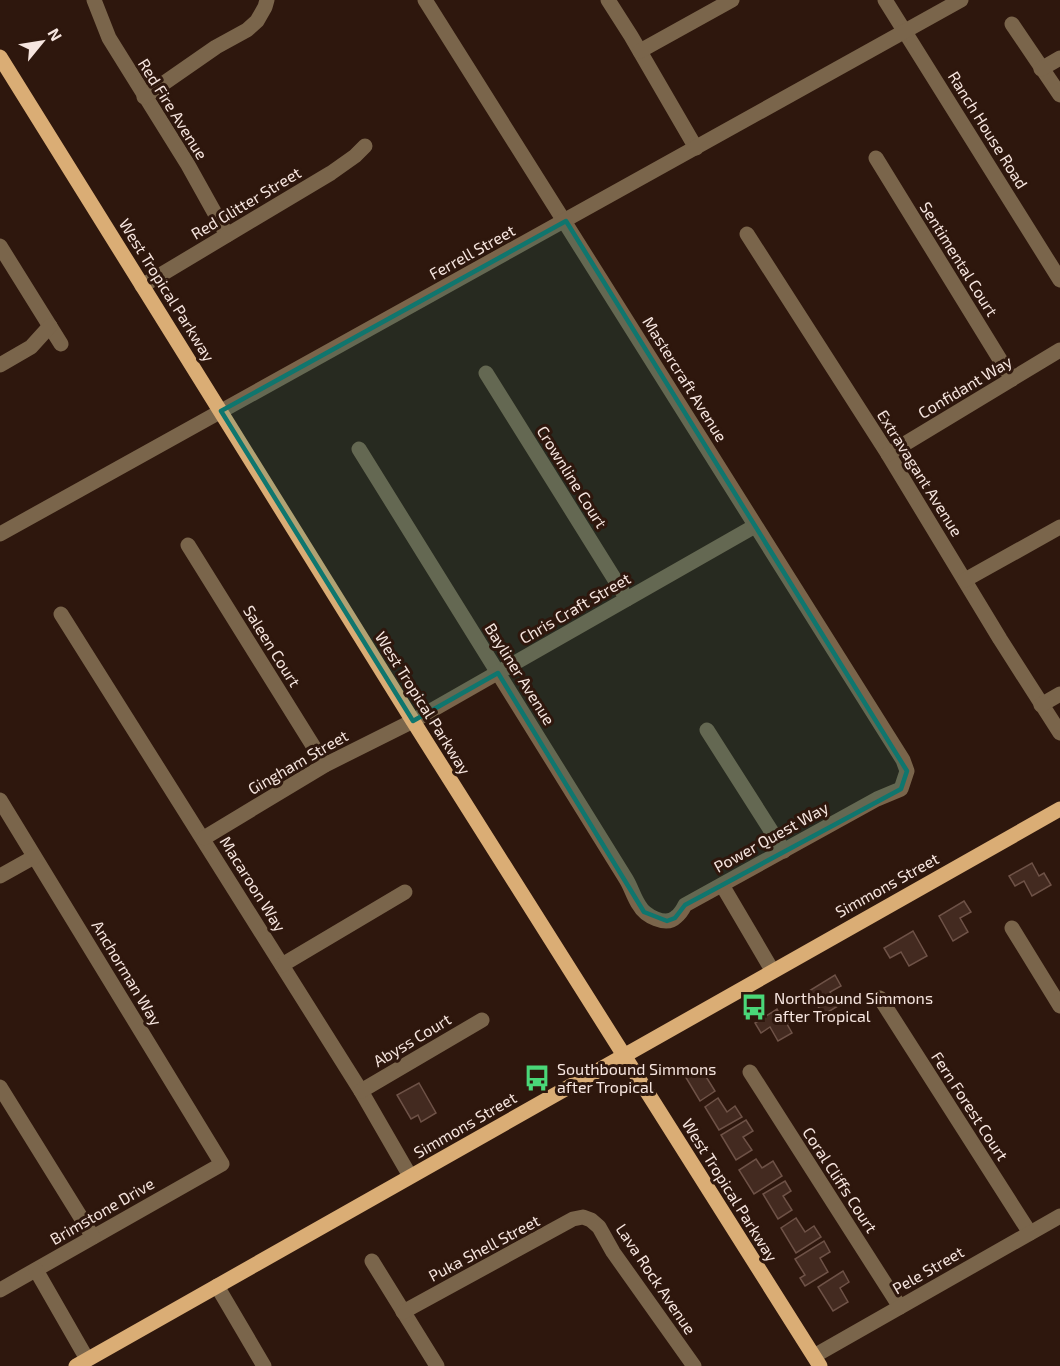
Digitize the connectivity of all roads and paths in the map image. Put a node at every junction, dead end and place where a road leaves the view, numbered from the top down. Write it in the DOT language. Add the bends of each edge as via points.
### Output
graph roads {
  1 [pos="94,0"];
  2 [pos="267,0"];
  3 [pos="425,0"];
  4 [pos="608,0"];
  5 [pos="732,0"];
  6 [pos="885,0"];
  7 [pos="961,0"];
  8 [pos="1012,24"];
  9 [pos="905,32"];
  10 [pos="640,51"];
  11 [pos="0,57"];
  12 [pos="1060,58"];
  13 [pos="1041,69"];
  14 [pos="1060,95"];
  15 [pos="144,96"];
  16 [pos="365,146"];
  17 [pos="696,148"];
  18 [pos="876,158"];
  19 [pos="566,221"];
  20 [pos="747,234"];
  21 [pos="227,236"];
  22 [pos="0,246"];
  23 [pos="1060,280"];
  24 [pos="142,286"];
  25 [pos="50,326"];
  26 [pos="61,344"];
  27 [pos="1060,350"];
  28 [pos="0,364"];
  29 [pos="486,374"];
  30 [pos="1012,379"];
  31 [pos="221,411"];
  32 [pos="359,449"];
  33 [pos="888,454"];
  34 [pos="755,526"];
  35 [pos="1060,527"];
  36 [pos="0,534"];
  37 [pos="188,545"];
  38 [pos="965,580"];
  39 [pos="627,599"];
  40 [pos="61,614"];
  41 [pos="498,673"];
  42 [pos="1060,694"];
  43 [pos="1041,705"];
  44 [pos="412,721"];
  45 [pos="707,730"];
  46 [pos="1060,733"];
  47 [pos="325,765"];
  48 [pos="906,779"];
  49 [pos="0,800"];
  50 [pos="1060,808"];
  51 [pos="204,838"];
  52 [pos="784,851"];
  53 [pos="34,856"];
  54 [pos="0,876"];
  55 [pos="722,885"];
  56 [pos="405,892"];
  57 [pos="651,917"];
  58 [pos="1012,928"];
  59 [pos="282,965"];
  60 [pos="772,970"];
  61 [pos="880,998"];
  62 [pos="1060,1006"];
  63 [pos="482,1020"];
  64 [pos="624,1055"];
  65 [pos="750,1072"];
  66 [pos="0,1087"];
  67 [pos="361,1091"];
  68 [pos="222,1164"];
  69 [pos="410,1176"];
  70 [pos="1060,1216"];
  71 [pos="583,1217"];
  72 [pos="1030,1233"];
  73 [pos="93,1237"];
  74 [pos="372,1261"];
  75 [pos="36,1270"];
  76 [pos="217,1286"];
  77 [pos="0,1290"];
  78 [pos="900,1307"];
  79 [pos="404,1312"];
  80 [pos="817,1361"];
  81 [pos="81,1363"];
  82 [pos="264,1366"];
  83 [pos="437,1366"];
  84 [pos="694,1366"];
  1 -- 15 [label="street, Red Fire Avenue" via="109,38"];
  2 -- 15 [label="street" via="257,21 247,30"];
  3 -- 19 [label="street, Mastercraft Avenue"];
  4 -- 10 [label="street"];
  5 -- 10 [label="street"];
  6 -- 9 [label="street, Ranch House Road"];
  7 -- 9 [label="street, Ferrell Street"];
  8 -- 13 [label="street"];
  9 -- 17 [label="street, Ferrell Street"];
  9 -- 23 [label="street, Ranch House Road"];
  10 -- 17 [label="street"];
  11 -- 24 [label="main road, West Tropical Parkway"];
  12 -- 13 [label="street"];
  13 -- 14 [label="street"];
  15 -- 21 [label="street, Red Fire Avenue"];
  16 -- 21 [label="street, Red Glitter Street" via="331,173"];
  17 -- 19 [label="street, Ferrell Street"];
  18 -- 30 [label="street, Sentimental Court"];
  19 -- 31 [label="street, Ferrell Street"];
  19 -- 34 [label="street, Mastercraft Avenue"];
  20 -- 33 [label="street, Extravagant Avenue"];
  21 -- 24 [label="street, Red Glitter Street"];
  22 -- 25 [label="street"];
  24 -- 31 [label="main road, West Tropical Parkway"];
  25 -- 26 [label="street"];
  25 -- 28 [label="street" via="30,347"];
  27 -- 30 [label="street, Confidant Way"];
  29 -- 39 [label="street, Crownline Court"];
  30 -- 33 [label="street, Confidant Way"];
  31 -- 36 [label="street, Ferrell Street"];
  31 -- 44 [label="main road, West Tropical Parkway"];
  32 -- 41 [label="street, Bayliner Avenue"];
  33 -- 38 [label="street, Extravagant Avenue"];
  34 -- 39 [label="street, Chris Craft Street"];
  34 -- 48 [label="street, Mastercraft Avenue" via="903,760"];
  35 -- 38 [label="street"];
  37 -- 47 [label="street, Saleen Court"];
  38 -- 43 [label="street, Extravagant Avenue"];
  39 -- 41 [label="street, Chris Craft Street"];
  40 -- 51 [label="street, Macaroon Way"];
  41 -- 44 [label="street, Chris Craft Street"];
  41 -- 57 [label="street, Bayliner Avenue" via="638,904"];
  42 -- 43 [label="street"];
  43 -- 46 [label="street, Extravagant Avenue"];
  44 -- 47 [label="street, Gingham Street"];
  44 -- 64 [label="main road, West Tropical Parkway"];
  45 -- 52 [label="street"];
  47 -- 51 [label="street, Gingham Street"];
  48 -- 52 [label="street, Power Quest Way" via="901,789"];
  49 -- 53 [label="street, Anchorman Way"];
  50 -- 60 [label="main road, Simmons Street"];
  51 -- 59 [label="street, Macaroon Way"];
  52 -- 55 [label="street, Power Quest Way"];
  53 -- 54 [label="street"];
  53 -- 68 [label="street, Anchorman Way"];
  55 -- 57 [label="street, Power Quest Way" via="686,905 675,918 667,921"];
  55 -- 60 [label="street"];
  56 -- 59 [label="street"];
  58 -- 62 [label="street"];
  59 -- 67 [label="street, Macaroon Way"];
  60 -- 64 [label="main road, Simmons Street"];
  61 -- 72 [label="street, Fern Forest Court"];
  63 -- 67 [label="street, Abyss Court"];
  64 -- 69 [label="main road, Simmons Street"];
  64 -- 80 [label="main road, West Tropical Parkway"];
  65 -- 78 [label="street, Coral Cliffs Court"];
  66 -- 73 [label="street"];
  67 -- 69 [label="street, Macaroon Way"];
  68 -- 73 [label="street, Brimstone Drive"];
  69 -- 76 [label="main road, Simmons Street"];
  70 -- 72 [label="street, Pele Street"];
  71 -- 79 [label="street, Puka Shell Street"];
  71 -- 84 [label="street, Lava Rock Avenue" via="599,1227"];
  72 -- 78 [label="street, Pele Street"];
  73 -- 75 [label="street, Brimstone Drive"];
  74 -- 79 [label="street"];
  75 -- 77 [label="street, Brimstone Drive"];
  75 -- 81 [label="street"];
  76 -- 81 [label="main road, Simmons Street"];
  76 -- 82 [label="street"];
  78 -- 80 [label="street, Pele Street"];
  79 -- 83 [label="street"];
}
